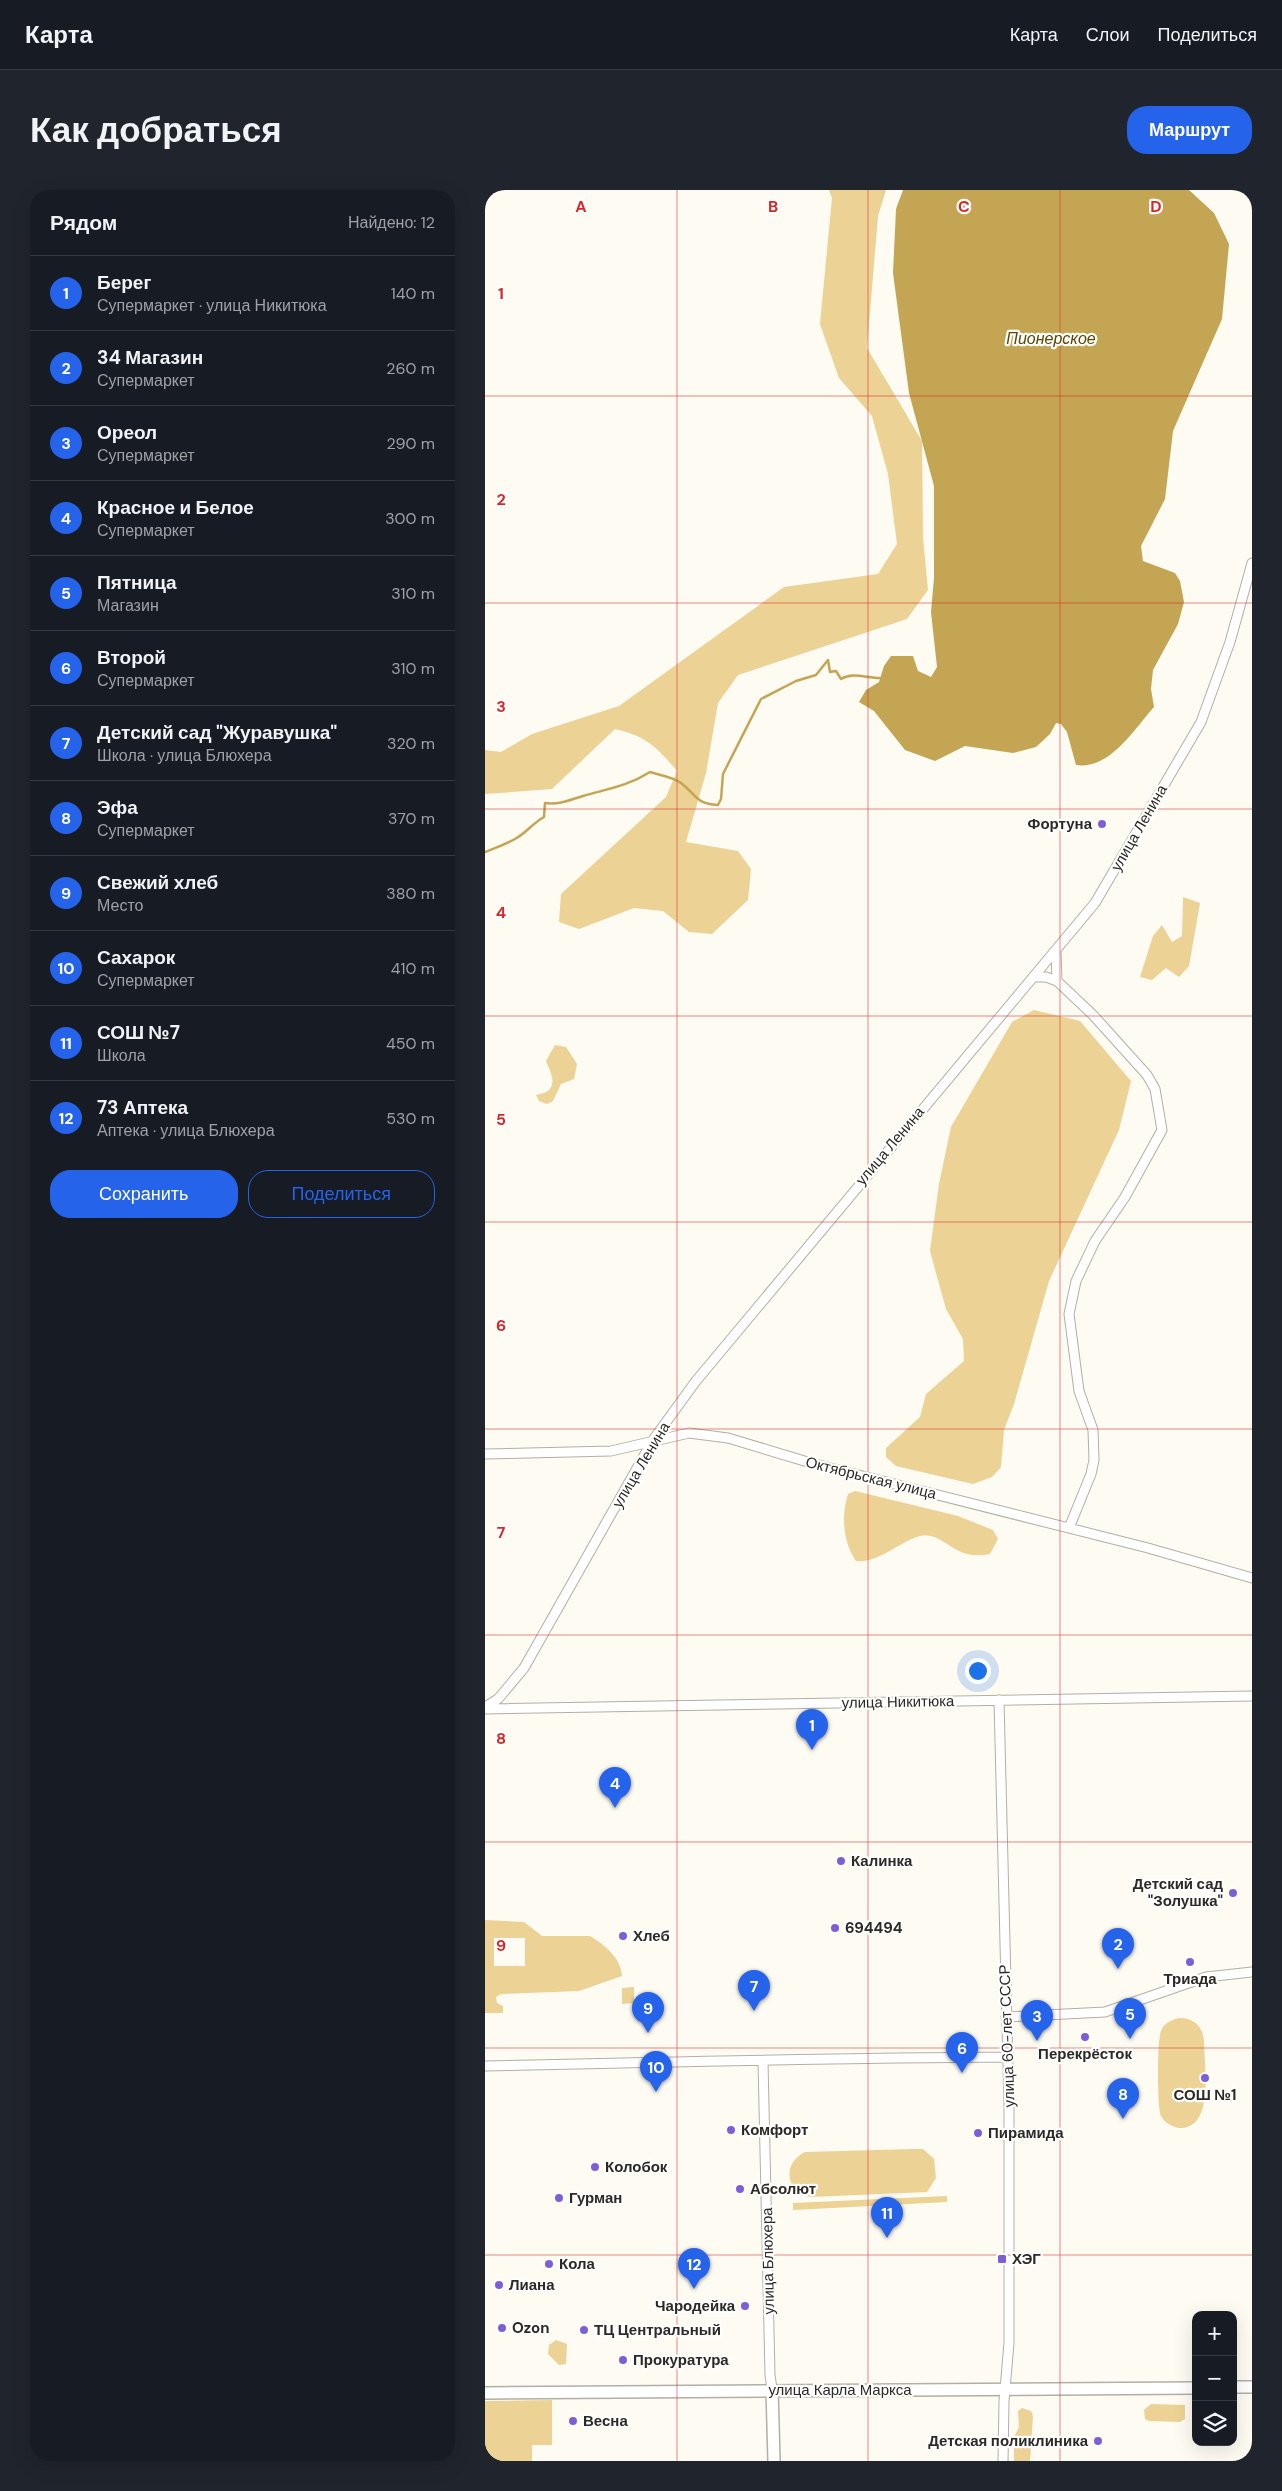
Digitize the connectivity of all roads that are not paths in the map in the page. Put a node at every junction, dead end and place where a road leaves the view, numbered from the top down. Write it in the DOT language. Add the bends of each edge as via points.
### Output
graph roads {
  1 [pos="1252,563"];
  2 [pos="1057,950"];
  3 [pos="1034,977"];
  4 [pos="1057,981"];
  5 [pos="653,1440"];
  6 [pos="485,1454"];
  7 [pos="1069,1528"];
  8 [pos="1252,1578"];
  9 [pos="1252,1696"];
  10 [pos="999,1700"];
  11 [pos="485,1708"];
  12 [pos="1252,1972"];
  13 [pos="1006,2017"];
  14 [pos="1007,2057"];
  15 [pos="763,2061"];
  16 [pos="485,2066"];
  17 [pos="1237,2387"];
  18 [pos="1252,2387"];
  19 [pos="1192,2388"];
  20 [pos="772,2390"];
  21 [pos="1006,2390"];
  22 [pos="485,2393"];
  23 [pos="774,2461"];
  24 [pos="1003,2461"];
  1 -- 2 [label="street, улица Ленина" via="1230,642 1201,722 1095,903"];
  2 -- 3 [label="street, улица Ленина"];
  2 -- 4 [label="street"];
  3 -- 4 [label="street"];
  3 -- 5 [label="street, улица Ленина" via="715,1358"];
  4 -- 7 [label="street" via="1147,1075 1155,1089 1162,1130 1125,1197 1095,1241 1076,1281 1069,1314 1079,1391 1093,1430 1093,1460 1091,1474"];
  5 -- 6 [label="street, Октябрьская улица" via="611,1451"];
  5 -- 7 [label="street, Октябрьская улица" via="689,1433 728,1438 811,1463"];
  5 -- 11 [label="street, улица Ленина" via="523,1668 498,1699"];
  7 -- 8 [label="street, Октябрьская улица"];
  9 -- 10 [label="street, улица Никитюка"];
  10 -- 11 [label="street, улица Никитюка"];
  10 -- 13 [label="street, улица 60-лет СССР"];
  12 -- 13 [label="street" via="1207,1977 1111,2011"];
  13 -- 14 [label="street, улица 60-лет СССР"];
  14 -- 15 [label="street"];
  14 -- 21 [label="street, улица 60-лет СССР" via="1009,2344"];
  15 -- 16 [label="street"];
  15 -- 20 [label="street, улица Блюхера" via="769,2375"];
  17 -- 18 [label="street"];
  19 -- 21 [label="street, улица Карла Маркса"];
  20 -- 21 [label="street, улица Карла Маркса"];
  20 -- 22 [label="street, улица Карла Маркса"];
  20 -- 23 [label="street, улица Блюхера"];
  21 -- 24 [label="street, улица 60-лет СССР"];
}
